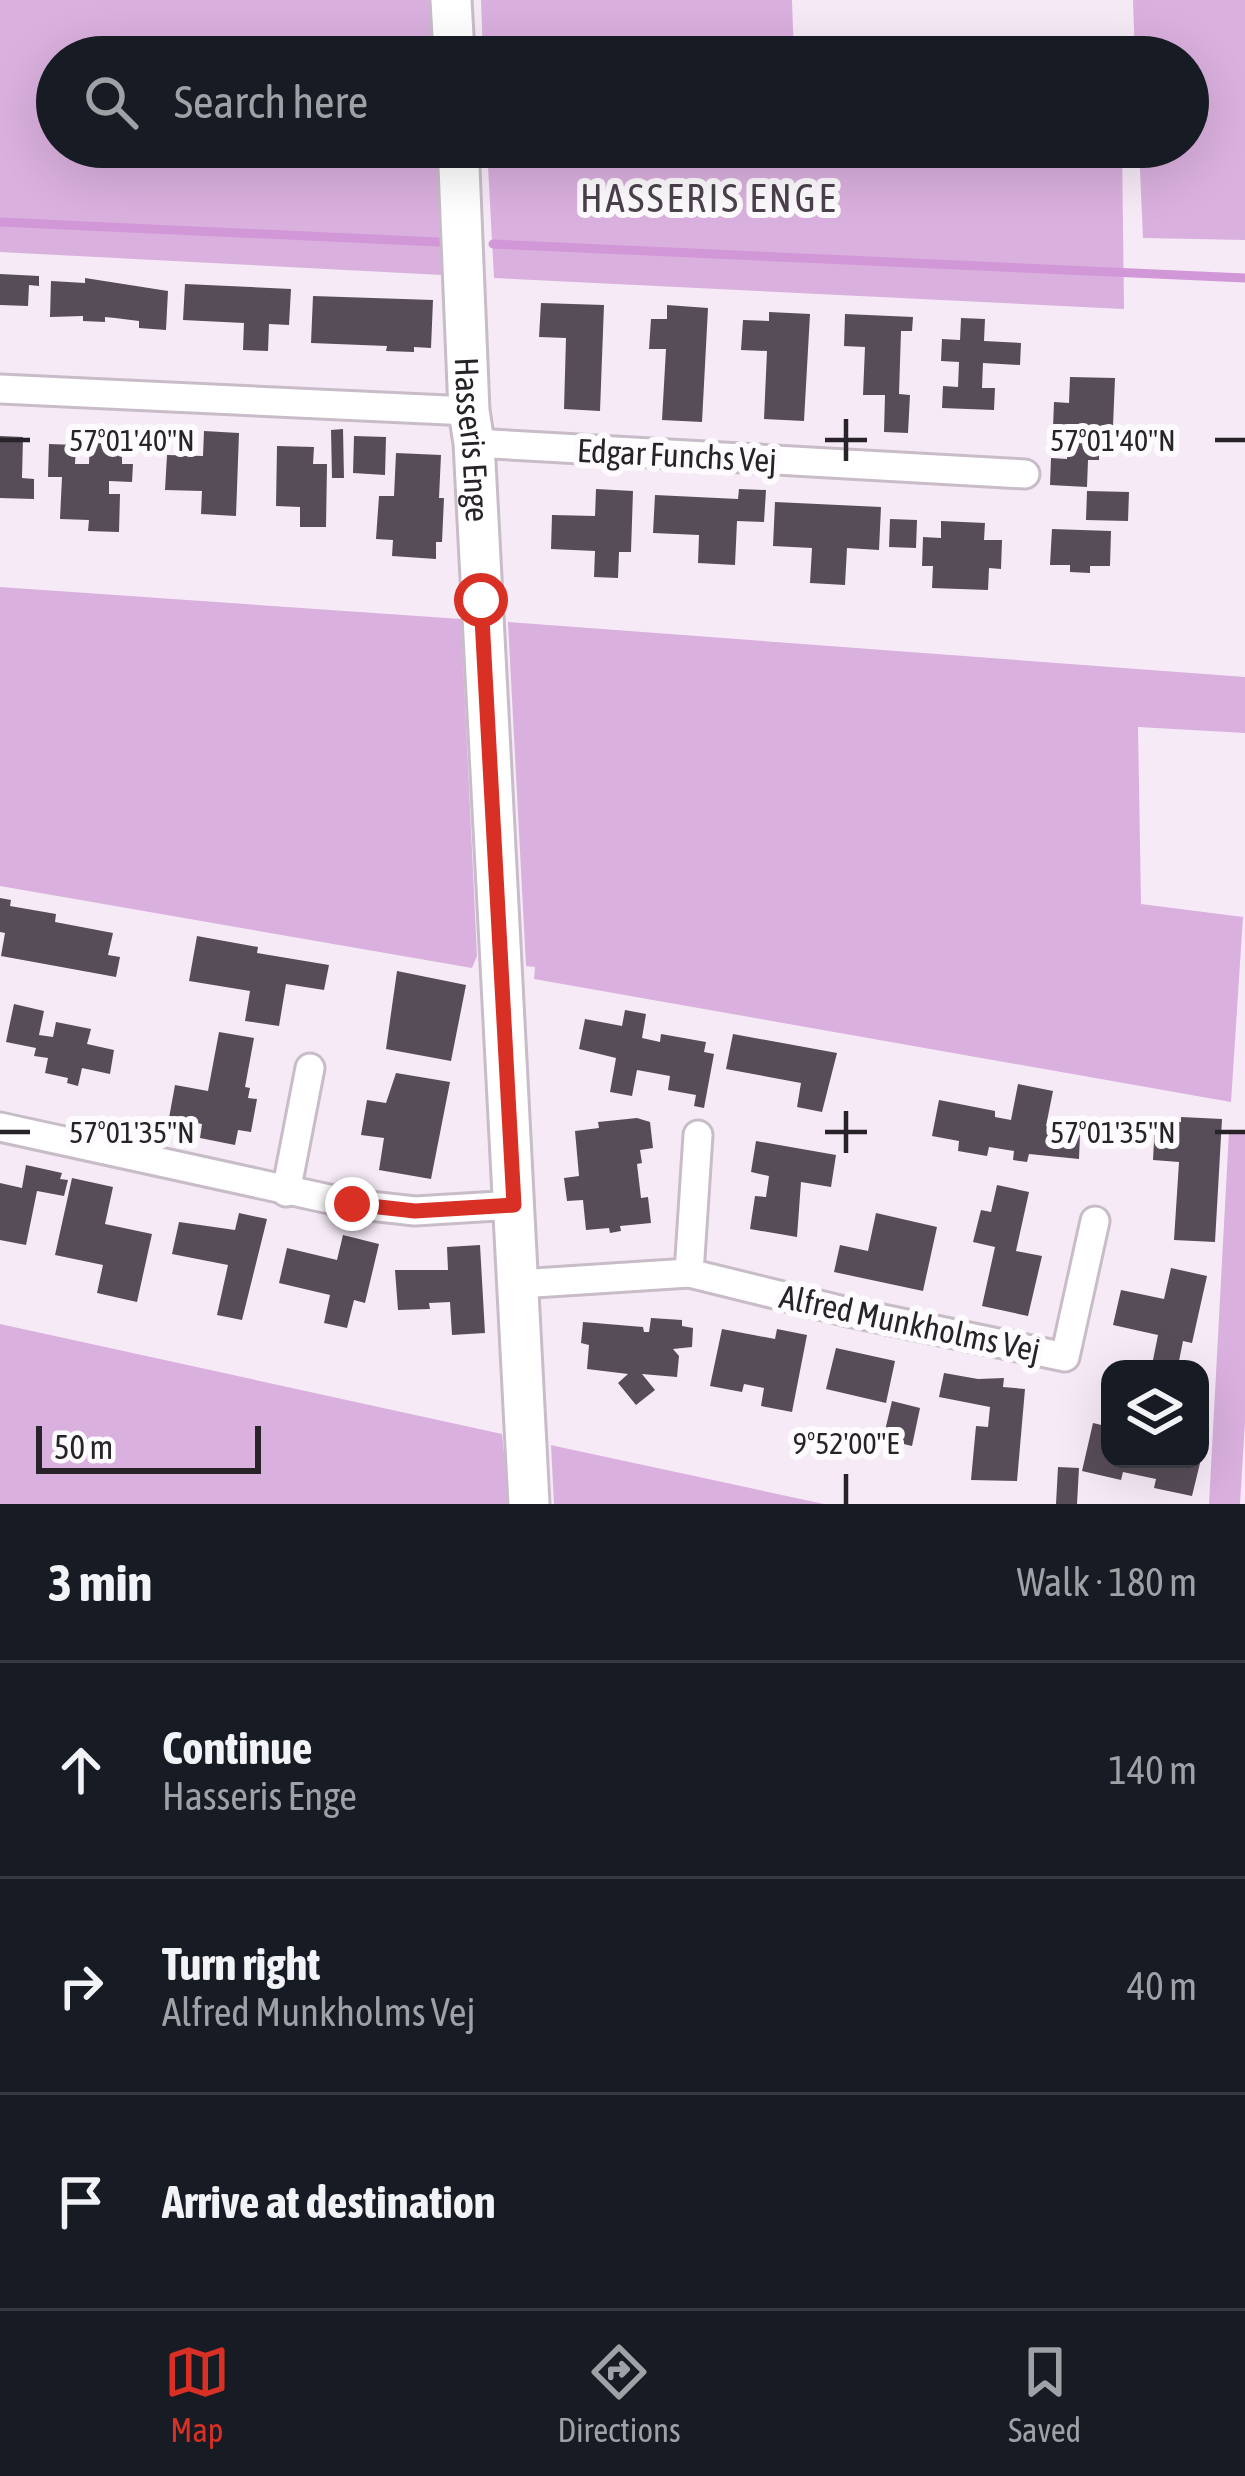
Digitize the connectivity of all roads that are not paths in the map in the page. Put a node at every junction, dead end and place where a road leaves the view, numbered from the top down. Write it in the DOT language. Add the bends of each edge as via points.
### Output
graph roads {
  1 [pos="452,0"];
  2 [pos="453,36"];
  3 [pos="459,168"];
  4 [pos="0,388"];
  5 [pos="471,427"];
  6 [pos="1025,474"];
  7 [pos="310,1068"];
  8 [pos="0,1127"];
  9 [pos="698,1135"];
  10 [pos="286,1192"];
  11 [pos="514,1205"];
  12 [pos="1095,1221"];
  13 [pos="689,1273"];
  14 [pos="519,1284"];
  15 [pos="530,1504"];
  1 -- 2 [label="street"];
  3 -- 5 [label="street, Hasseris Enge"];
  4 -- 5 [label="street, Edgar Funchs Vej"];
  5 -- 6 [label="street, Edgar Funchs Vej"];
  5 -- 11 [label="street, Hasseris Enge"];
  7 -- 10 [label="street"];
  8 -- 10 [label="street"];
  9 -- 13 [label="street"];
  10 -- 11 [label="street" via="415,1211"];
  11 -- 14 [label="street, Hasseris Enge"];
  12 -- 13 [label="street, Alfred Munkholms Vej" via="1065,1357"];
  13 -- 14 [label="street, Alfred Munkholms Vej"];
  14 -- 15 [label="street, Hasseris Enge"];
}
